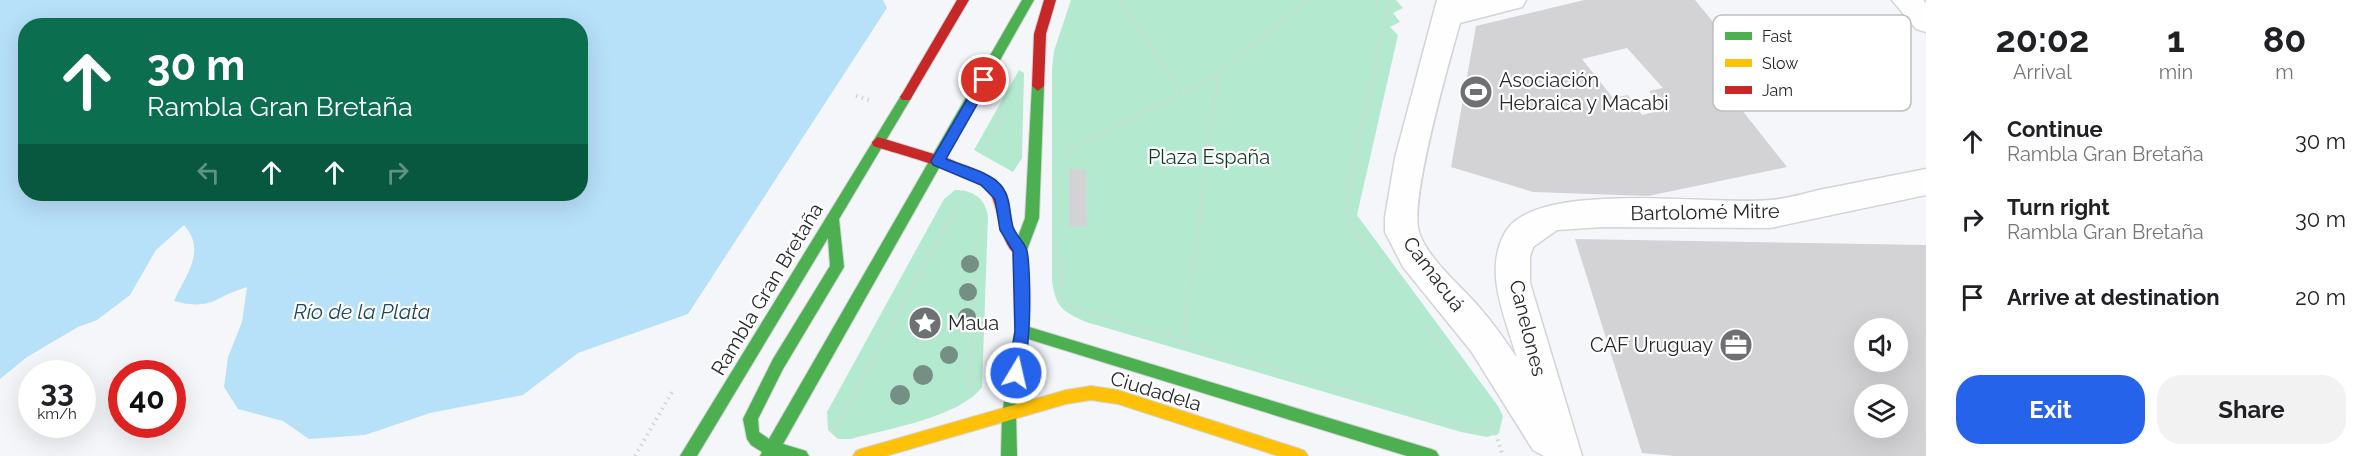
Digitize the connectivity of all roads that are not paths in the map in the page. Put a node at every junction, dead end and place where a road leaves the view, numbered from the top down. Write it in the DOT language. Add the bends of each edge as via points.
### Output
graph roads {
  1 [pos="963,0"];
  2 [pos="1028,0"];
  3 [pos="1050,0"];
  4 [pos="1512,0"];
  5 [pos="1906,0"];
  6 [pos="1449,8"];
  7 [pos="1926,21"];
  8 [pos="878,142"];
  9 [pos="938,161"];
  10 [pos="1926,182"];
  11 [pos="1553,217"];
  12 [pos="833,220"];
  13 [pos="1020,250"];
  14 [pos="1022,331"];
  15 [pos="1009,415"];
  16 [pos="770,452"];
  17 [pos="688,456"];
  18 [pos="801,456"];
  19 [pos="861,456"];
  20 [pos="1009,456"];
  21 [pos="1300,456"];
  22 [pos="1431,456"];
  23 [pos="1556,456"];
  24 [pos="1563,456"];
  1 -- 8 [label="street, Rambla Gran Bretaña"];
  2 -- 9 [label="street"];
  3 -- 13 [label="street" via="1040,34 1032,218"];
  4 -- 6 [label="street"];
  5 -- 7 [label="street"];
  6 -- 23 [label="street, Camacuá" via="1400,216 1401,231 1414,253 1475,328"];
  8 -- 9 [label="street"];
  8 -- 12 [label="street, Rambla Gran Bretaña"];
  9 -- 13 [label="street" via="986,181 997,190 1007,230"];
  9 -- 16 [label="street"];
  10 -- 11 [label="street, Bartolomé Mitre" via="1770,214 1603,213"];
  11 -- 24 [label="street, Canelones" via="1519,239 1513,257 1513,283"];
  12 -- 16 [label="street" via="837,267 778,364 750,419 752,434"];
  12 -- 17 [label="street, Rambla Gran Bretaña"];
  13 -- 14 [label="street"];
  14 -- 15 [label="street"];
  14 -- 22 [label="street, Ciudadela"];
  15 -- 19 [label="street, Ciudadela"];
  15 -- 20 [label="street"];
  15 -- 21 [label="street, Ciudadela" via="1091,393 1118,398"];
  16 -- 18 [label="street"];
}
